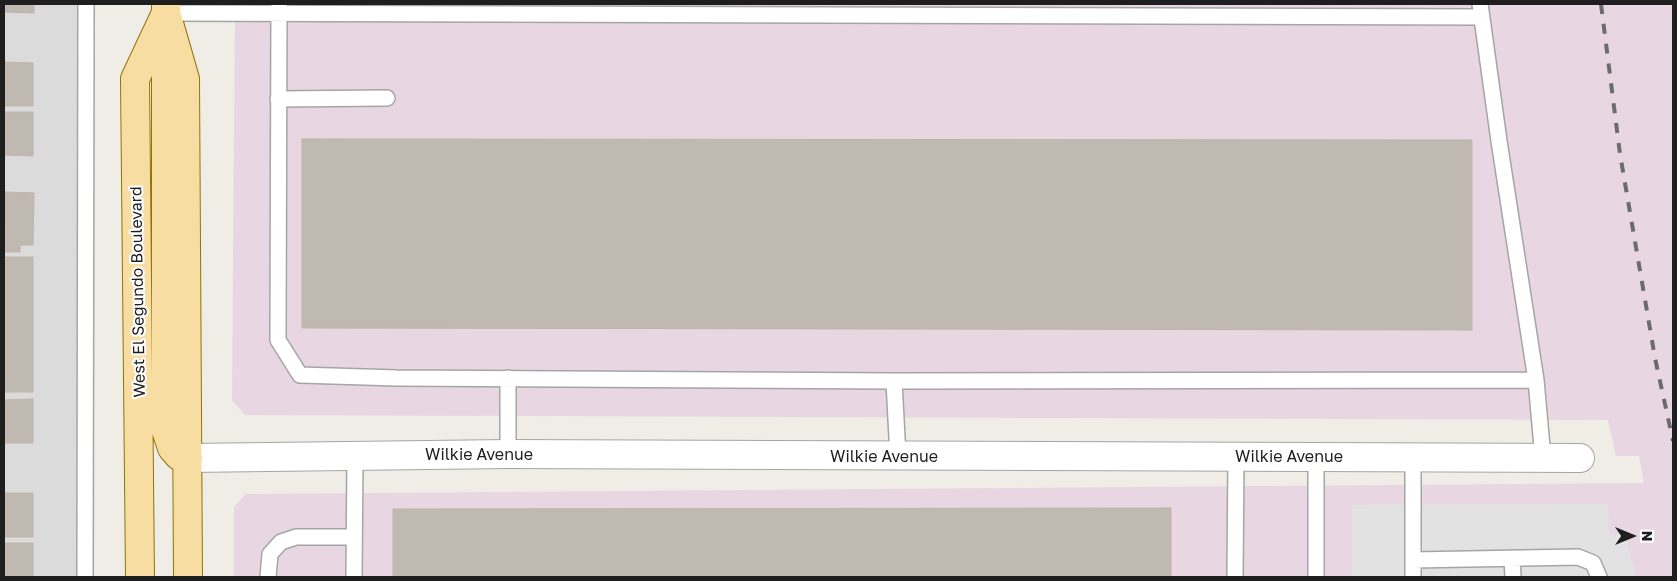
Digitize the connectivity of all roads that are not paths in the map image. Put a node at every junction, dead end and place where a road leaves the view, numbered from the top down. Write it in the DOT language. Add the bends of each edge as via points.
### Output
graph roads {
  1 [pos="86,4"];
  2 [pos="166,9"];
  3 [pos="278,9"];
  4 [pos="1481,10"];
  5 [pos="387,98"];
  6 [pos="278,99"];
  7 [pos="508,378"];
  8 [pos="1536,380"];
  9 [pos="894,381"];
  10 [pos="508,454"];
  11 [pos="355,456"];
  12 [pos="898,457"];
  13 [pos="1236,457"];
  14 [pos="1316,457"];
  15 [pos="188,458"];
  16 [pos="1413,458"];
  17 [pos="1543,458"];
  18 [pos="1580,458"];
  19 [pos="354,537"];
  20 [pos="1512,558"];
  21 [pos="1413,560"];
  22 [pos="85,577"];
  23 [pos="140,577"];
  24 [pos="188,577"];
  25 [pos="268,577"];
  26 [pos="354,577"];
  27 [pos="1235,577"];
  28 [pos="1316,577"];
  29 [pos="1413,577"];
  30 [pos="1513,577"];
  31 [pos="1599,577"];
  1 -- 22 [label="lane"];
  2 -- 3 [label="lane"];
  2 -- 15 [label="main road" via="166,430 172,448 179,456"];
  2 -- 23 [label="main road, West El Segundo Boulevard" via="135,78"];
  3 -- 4 [label="lane"];
  3 -- 6 [label="lane"];
  4 -- 8 [label="lane"];
  5 -- 6 [label="lane"];
  6 -- 7 [label="lane" via="278,340 300,375"];
  7 -- 9 [label="lane"];
  7 -- 10 [label="lane"];
  8 -- 9 [label="lane"];
  8 -- 17 [label="lane"];
  9 -- 12 [label="lane"];
  10 -- 11 [label="street, Wilkie Avenue"];
  10 -- 12 [label="street, Wilkie Avenue"];
  11 -- 15 [label="street, Wilkie Avenue"];
  11 -- 19 [label="lane"];
  12 -- 13 [label="street, Wilkie Avenue"];
  13 -- 14 [label="street, Wilkie Avenue"];
  13 -- 27 [label="lane"];
  14 -- 16 [label="street, Wilkie Avenue"];
  14 -- 28 [label="lane"];
  15 -- 24 [label="main road"];
  16 -- 17 [label="street, Wilkie Avenue"];
  16 -- 21 [label="lane"];
  17 -- 18 [label="street, Wilkie Avenue"];
  19 -- 25 [label="lane" via="296,537 281,542 270,554"];
  19 -- 26 [label="lane"];
  20 -- 21 [label="lane"];
  20 -- 30 [label="lane"];
  20 -- 31 [label="lane" via="1578,557 1593,563"];
  21 -- 29 [label="lane"];
}
